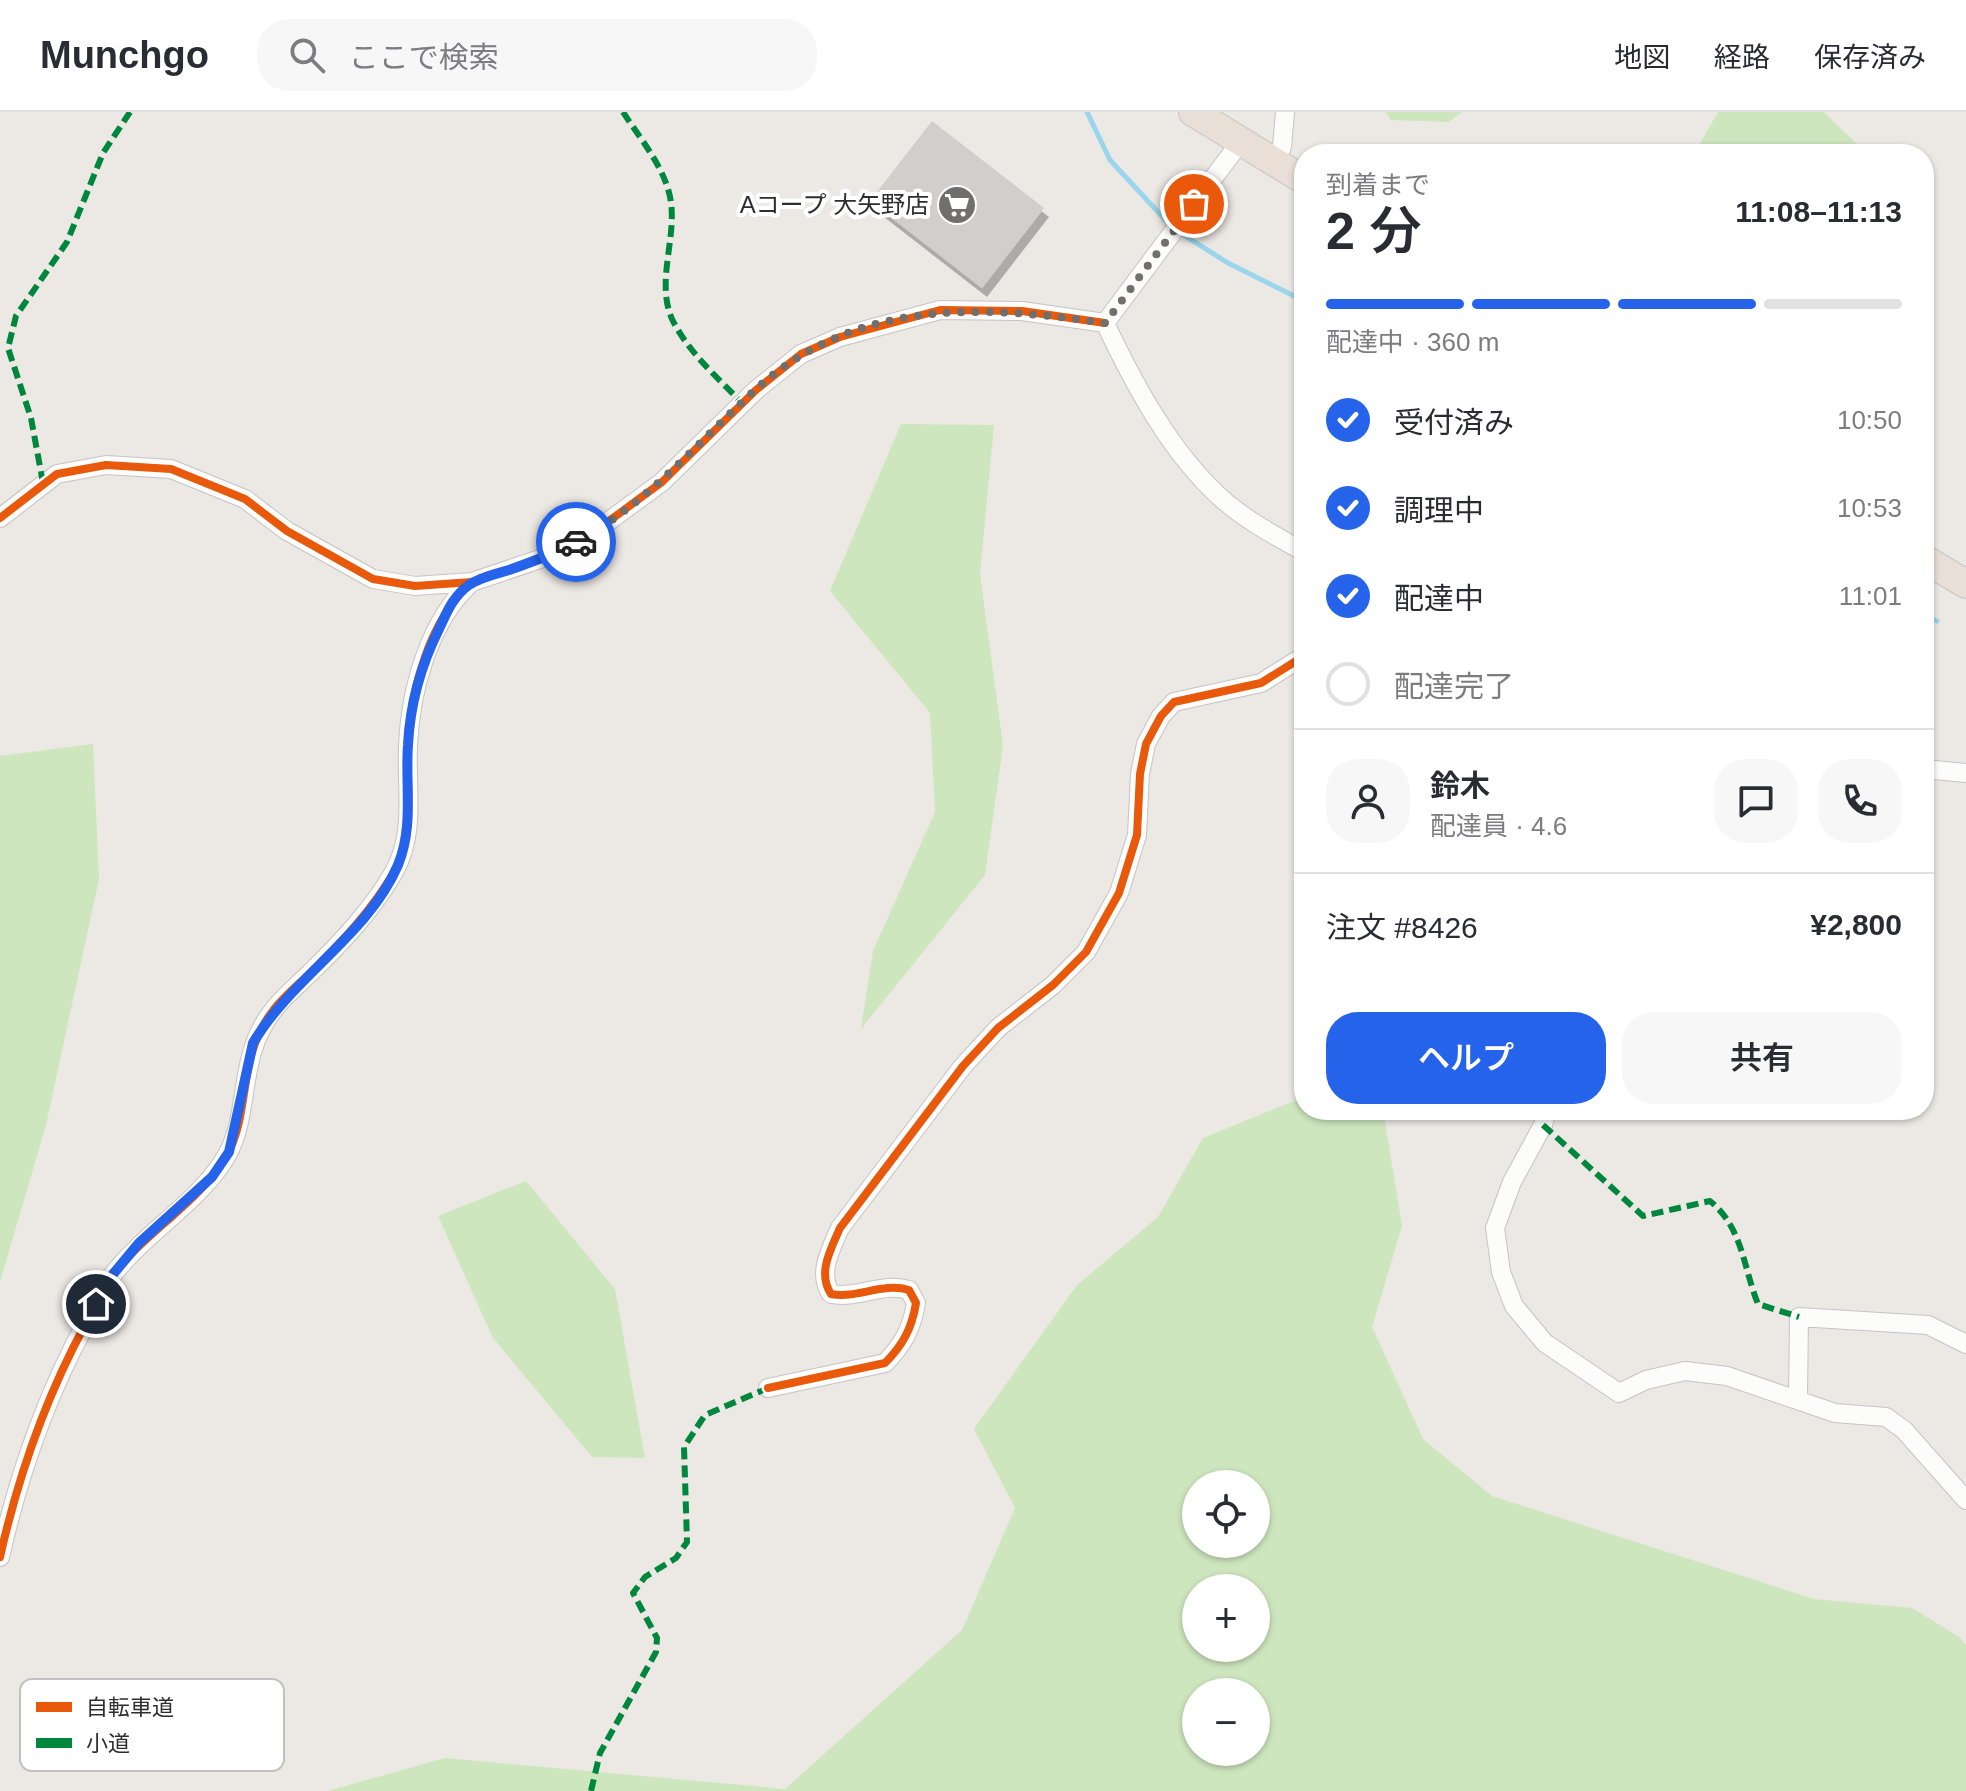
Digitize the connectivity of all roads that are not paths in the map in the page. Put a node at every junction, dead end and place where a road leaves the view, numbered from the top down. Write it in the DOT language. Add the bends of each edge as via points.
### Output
graph roads {
  1 [pos="1193,112"];
  2 [pos="1285,112"];
  3 [pos="1241,141"];
  4 [pos="1275,162"];
  5 [pos="1294,174"];
  6 [pos="1105,323"];
  7 [pos="0,518"];
  8 [pos="1294,546"];
  9 [pos="1934,565"];
  10 [pos="472,582"];
  11 [pos="1966,584"];
  12 [pos="1294,662"];
  13 [pos="1934,770"];
  14 [pos="1966,773"];
  15 [pos="1544,1120"];
  16 [pos="1966,1344"];
  17 [pos="768,1388"];
  18 [pos="1798,1398"];
  19 [pos="1966,1500"];
  20 [pos="0,1557"];
  1 -- 3 [label="highway"];
  2 -- 4 [label="street"];
  3 -- 4 [label="highway"];
  3 -- 6 [label="street"];
  4 -- 5 [label="highway"];
  6 -- 8 [label="street" via="1148,404 1197,473 1222,500"];
  6 -- 10 [label="street" via="1022,311 940,310 840,337 801,354 756,390 662,482 594,532 549,556"];
  7 -- 10 [label="street" via="57,474 106,465 171,469 245,499 287,531 373,579 415,586"];
  9 -- 11 [label="highway"];
  10 -- 20 [label="street" via="455,597 443,620 414,698 408,836 397,867 379,898 272,1011 253,1043 229,1152 212,1177 139,1243 109,1279 69,1353 32,1445"];
  12 -- 17 [label="street" via="1261,683 1174,702 1161,716 1146,744 1137,835 1119,893 1086,952 998,1028 963,1066 840,1228 827,1258 825,1284 831,1294 849,1297 893,1286 909,1290 916,1303 912,1327 895,1352 885,1363"];
  13 -- 14 [label="street"];
  15 -- 18 [label="street" via="1495,1228 1501,1272 1514,1306 1545,1343 1619,1393 1685,1371 1727,1376"];
  16 -- 18 [label="street" via="1928,1325 1799,1317"];
  18 -- 19 [label="street" via="1835,1413 1886,1417"];
}
